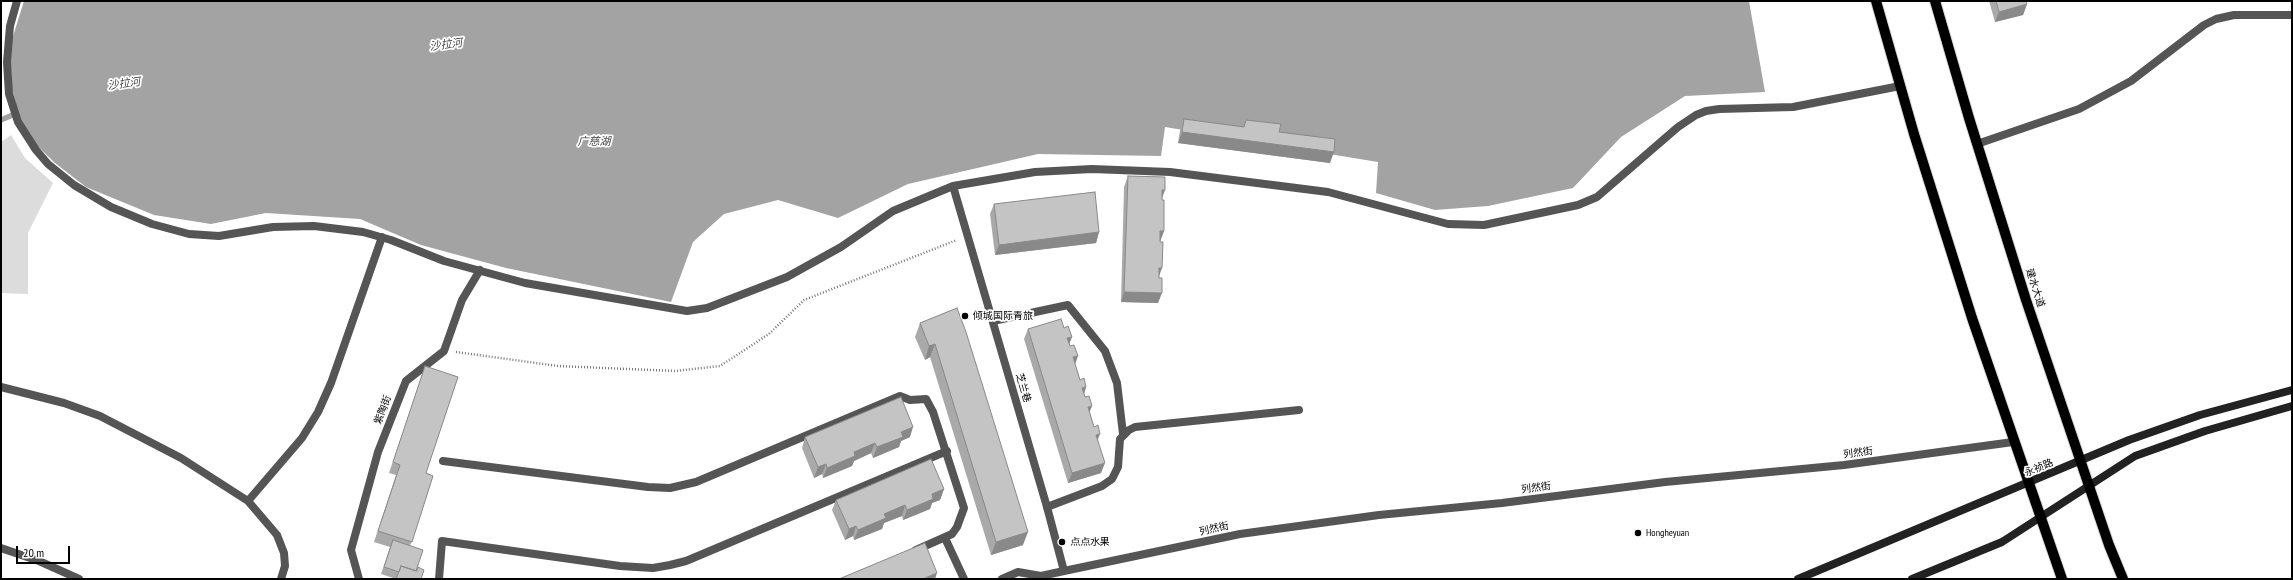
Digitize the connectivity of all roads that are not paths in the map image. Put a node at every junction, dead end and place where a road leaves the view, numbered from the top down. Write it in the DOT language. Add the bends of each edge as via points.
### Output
graph roads {
  1 [pos="17,1"];
  2 [pos="1876,1"];
  3 [pos="1935,1"];
  4 [pos="2292,15"];
  5 [pos="1900,86"];
  6 [pos="1977,144"];
  7 [pos="953,186"];
  8 [pos="382,237"];
  9 [pos="480,270"];
  10 [pos="993,321"];
  11 [pos="1,387"];
  12 [pos="2292,390"];
  13 [pos="2292,406"];
  14 [pos="1299,410"];
  15 [pos="1123,434"];
  16 [pos="2013,442"];
  17 [pos="947,451"];
  18 [pos="443,461"];
  19 [pos="2080,461"];
  20 [pos="2028,484"];
  21 [pos="2089,486"];
  22 [pos="248,501"];
  23 [pos="1047,507"];
  24 [pos="2040,518"];
  25 [pos="945,538"];
  26 [pos="1,548"];
  27 [pos="908,553"];
  28 [pos="1064,571"];
  29 [pos="1041,578"];
  30 [pos="79,579"];
  31 [pos="281,579"];
  32 [pos="359,579"];
  33 [pos="439,579"];
  34 [pos="964,579"];
  35 [pos="1002,579"];
  36 [pos="1798,579"];
  37 [pos="1912,579"];
  38 [pos="2062,579"];
  39 [pos="2123,579"];
  1 -- 8 [label="street" via="10,26 7,62 9,94 18,122 36,150 62,177 111,207 152,224 189,234 219,236 273,227 314,226"];
  2 -- 5 [label="main road"];
  3 -- 6 [label="main road, 建水大道"];
  4 -- 6 [label="street" via="2234,15 2216,19 2204,25 2131,81 2084,106"];
  5 -- 7 [label="street" via="1793,107 1706,111 1678,127 1597,196 1578,205 1484,225 1448,224 1328,192 1170,172 1092,169 1035,172"];
  5 -- 16 [label="main road"];
  6 -- 19 [label="main road, 建水大道"];
  7 -- 9 [label="street" via="893,211 841,247 787,277 708,308 668,310 525,283"];
  7 -- 10 [label="street, 芝兰巷"];
  8 -- 9 [label="street" via="444,261"];
  8 -- 22 [label="street" via="331,383 318,412 302,438"];
  9 -- 32 [label="street, 紫陶街" via="462,300 444,351 406,381 378,452 351,550"];
  10 -- 15 [label="street" via="1068,305 1105,351 1117,383"];
  10 -- 23 [label="street, 芝兰巷"];
  11 -- 22 [label="street" via="64,403 100,416 181,458"];
  12 -- 19 [label="main road, 永祯路" via="2200,415 2129,440"];
  13 -- 21 [label="main road" via="2205,431 2135,456"];
  14 -- 15 [label="street" via="1136,427"];
  15 -- 23 [label="street" via="1118,445 1118,467 1112,478 1102,486"];
  16 -- 20 [label="main road"];
  16 -- 28 [label="street, 列然街" via="1844,465 1665,482 1502,503 1379,515 1240,534"];
  17 -- 18 [label="street" via="926,399 910,400 900,396 683,486 659,488"];
  17 -- 25 [label="street" via="964,508 957,527"];
  17 -- 33 [label="street" via="693,558 670,565 653,568 625,567 442,541"];
  19 -- 20 [label="main road, 永祯路"];
  19 -- 21 [label="main road, 建水大道"];
  20 -- 24 [label="main road"];
  20 -- 36 [label="main road, 永祯路"];
  21 -- 24 [label="main road"];
  21 -- 39 [label="main road, 建水大道"];
  22 -- 31 [label="street" via="277,535 284,553 285,566"];
  23 -- 28 [label="street, 芝兰巷"];
  24 -- 37 [label="main road" via="2002,542"];
  24 -- 38 [label="main road"];
  25 -- 27 [label="street"];
  25 -- 34 [label="street"];
  26 -- 30 [label="street"];
  28 -- 29 [label="street"];
  29 -- 35 [label="street" via="1018,572"];
}
